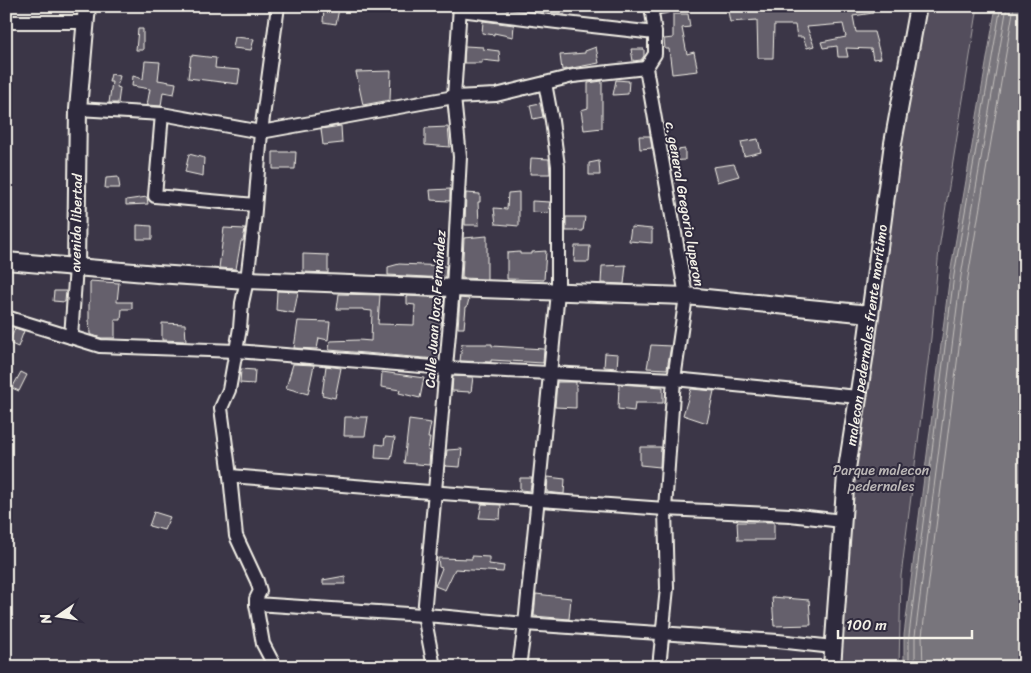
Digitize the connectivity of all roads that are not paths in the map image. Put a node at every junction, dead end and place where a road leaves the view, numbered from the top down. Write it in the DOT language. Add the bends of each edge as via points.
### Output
graph roads {
  1 [pos="278,6"];
  2 [pos="665,6"];
  3 [pos="918,6"];
  4 [pos="652,7"];
  5 [pos="460,8"];
  6 [pos="86,14"];
  7 [pos="6,22"];
  8 [pos="655,32"];
  9 [pos="646,68"];
  10 [pos="546,82"];
  11 [pos="454,97"];
  12 [pos="78,109"];
  13 [pos="162,114"];
  14 [pos="261,132"];
  15 [pos="255,205"];
  16 [pos="6,261"];
  17 [pos="76,267"];
  18 [pos="247,280"];
  19 [pos="453,288"];
  20 [pos="558,292"];
  21 [pos="686,296"];
  22 [pos="870,314"];
  23 [pos="6,317"];
  24 [pos="71,337"];
  25 [pos="236,351"];
  26 [pos="446,368"];
  27 [pos="550,374"];
  28 [pos="674,379"];
  29 [pos="858,397"];
  30 [pos="230,476"];
  31 [pos="538,500"];
  32 [pos="664,509"];
  33 [pos="842,521"];
  34 [pos="256,604"];
  35 [pos="424,615"];
  36 [pos="525,624"];
  37 [pos="662,633"];
  38 [pos="833,647"];
  39 [pos="275,667"];
  40 [pos="434,667"];
  41 [pos="519,667"];
  42 [pos="659,667"];
  43 [pos="832,667"];
  1 -- 14 [label="street"];
  2 -- 4 [label="street"];
  3 -- 22 [label="main road, malecon pedernales frente marítimo" via="893,143"];
  4 -- 8 [label="street"];
  5 -- 8 [label="street"];
  5 -- 11 [label="street, Calle Juan lora Fernández"];
  6 -- 7 [label="street"];
  6 -- 12 [label="main road"];
  8 -- 9 [label="street" via="655,54"];
  9 -- 10 [label="street"];
  9 -- 21 [label="street, c. general Gregorio luperon"];
  10 -- 11 [label="street" via="496,95"];
  10 -- 20 [label="street" via="558,166"];
  11 -- 14 [label="street"];
  11 -- 19 [label="street, Calle Juan lora Fernández" via="460,157"];
  12 -- 13 [label="street"];
  12 -- 17 [label="main road, avenida libertad"];
  13 -- 14 [label="street"];
  13 -- 15 [label="street" via="155,196"];
  14 -- 15 [label="street"];
  15 -- 18 [label="street"];
  16 -- 17 [label="main road"];
  17 -- 18 [label="main road"];
  17 -- 24 [label="street, avenida libertad"];
  18 -- 19 [label="main road"];
  18 -- 25 [label="street"];
  19 -- 20 [label="main road"];
  19 -- 26 [label="street, Calle Juan lora Fernández"];
  20 -- 21 [label="main road"];
  20 -- 27 [label="street"];
  21 -- 22 [label="main road"];
  21 -- 28 [label="street, c. general Gregorio luperon"];
  22 -- 29 [label="main road, malecon pedernales frente marítimo"];
  23 -- 24 [label="street"];
  24 -- 25 [label="street" via="100,346"];
  25 -- 26 [label="street"];
  25 -- 30 [label="street" via="229,390 221,408"];
  26 -- 27 [label="street"];
  26 -- 35 [label="street, Calle Juan lora Fernández"];
  27 -- 28 [label="street"];
  27 -- 31 [label="street"];
  28 -- 29 [label="street"];
  28 -- 32 [label="street, c. general Gregorio luperon"];
  29 -- 33 [label="main road, malecon pedernales frente marítimo"];
  30 -- 31 [label="street"];
  30 -- 34 [label="street" via="236,536 260,591"];
  31 -- 32 [label="street"];
  31 -- 36 [label="street"];
  32 -- 33 [label="street"];
  32 -- 37 [label="street, c. general Gregorio luperon" via="667,588"];
  33 -- 38 [label="main road, malecon pedernales frente marítimo"];
  34 -- 35 [label="street"];
  34 -- 39 [label="street" via="263,644"];
  35 -- 36 [label="street"];
  35 -- 40 [label="street, Calle Juan lora Fernández"];
  36 -- 37 [label="street"];
  36 -- 41 [label="street"];
  37 -- 38 [label="street"];
  37 -- 42 [label="street, c. general Gregorio luperon"];
  38 -- 43 [label="main road, malecon pedernales frente marítimo"];
}
